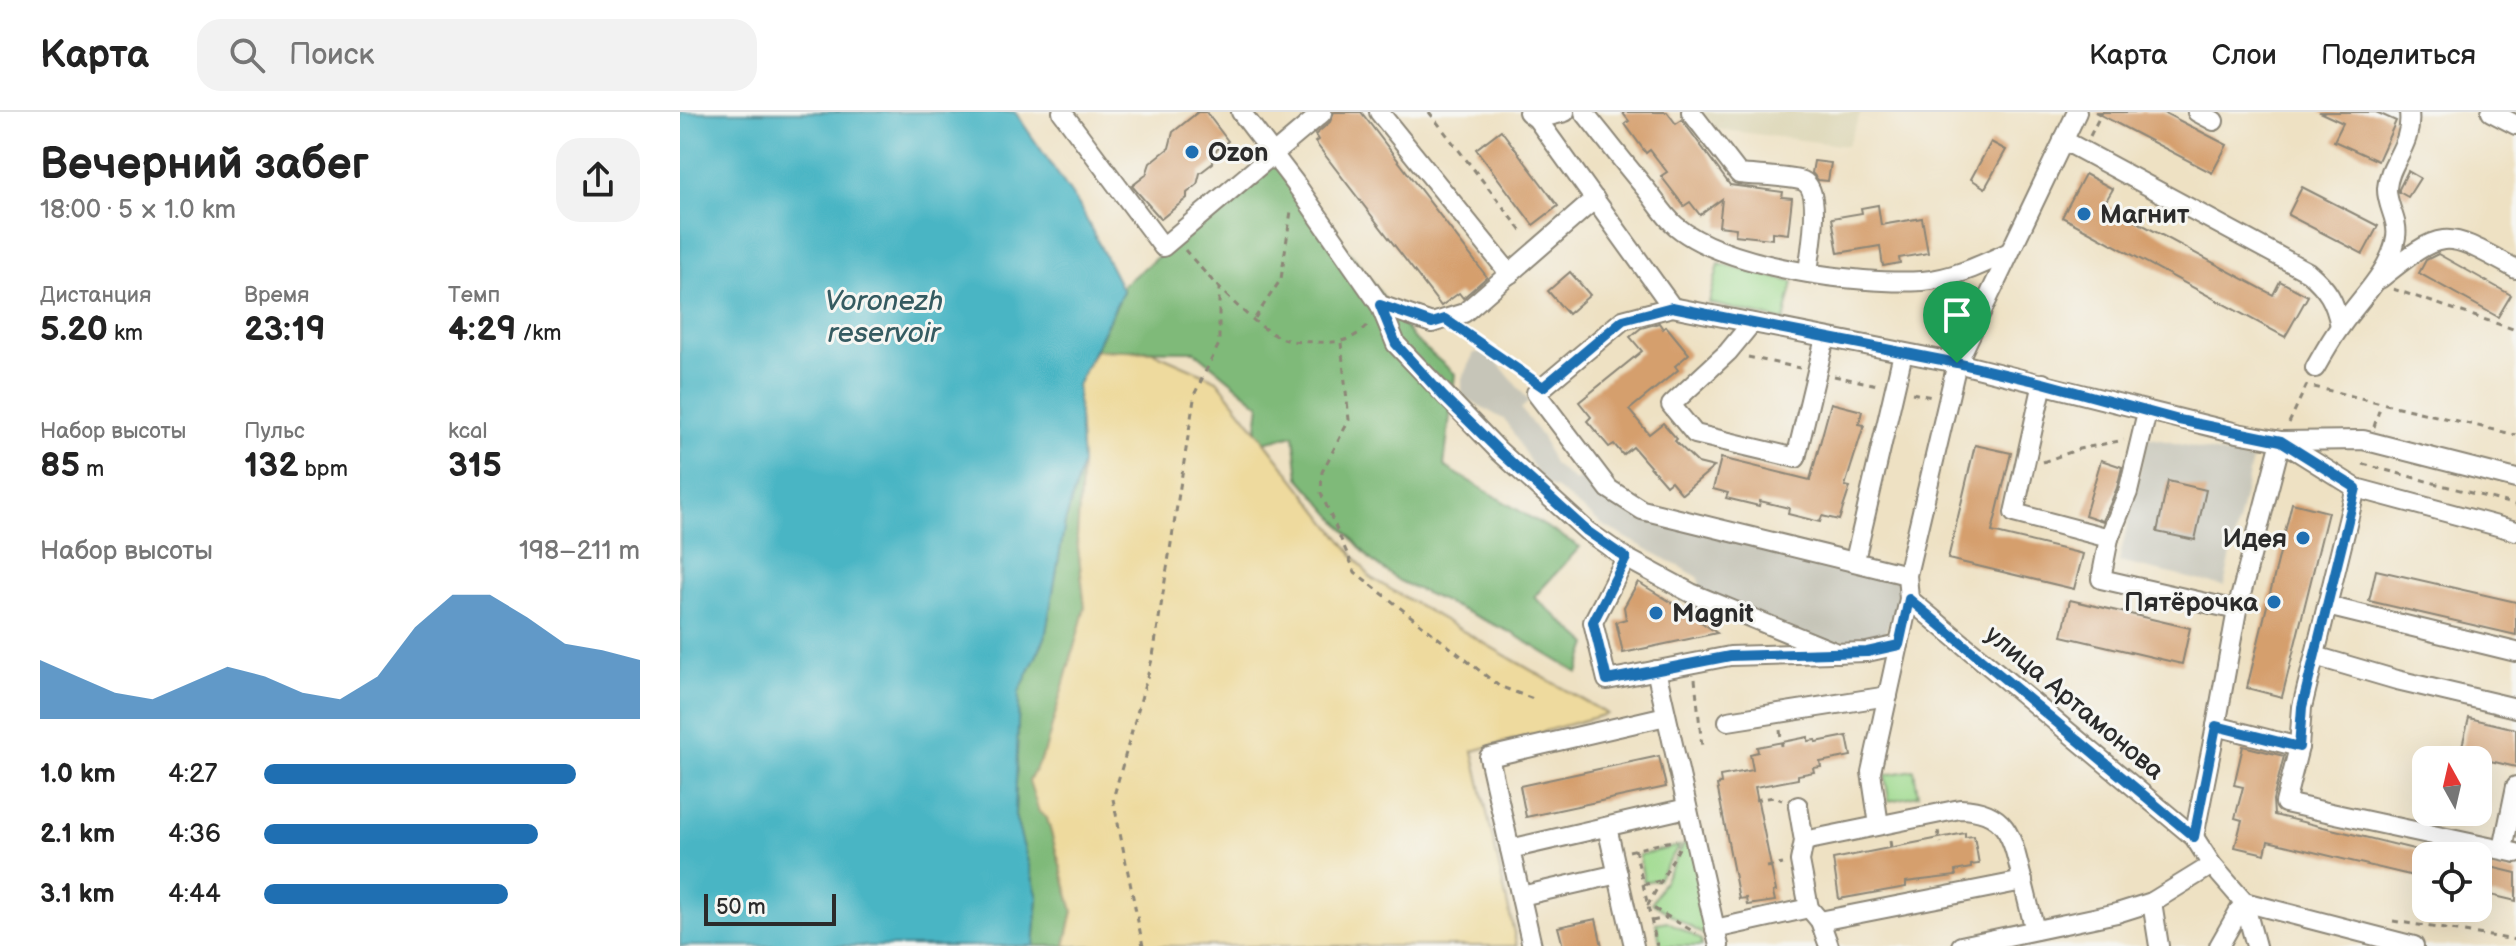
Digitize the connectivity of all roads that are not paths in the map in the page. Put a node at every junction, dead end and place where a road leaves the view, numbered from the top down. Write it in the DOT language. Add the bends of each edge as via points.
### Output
graph roads {
  1 [pos="1062,112"];
  2 [pos="1241,112"];
  3 [pos="1379,112"];
  4 [pos="1565,112"];
  5 [pos="1584,112"];
  6 [pos="1691,112"];
  7 [pos="2077,112"];
  8 [pos="2409,112"];
  9 [pos="2491,112"];
  10 [pos="1322,113"];
  11 [pos="1533,116"];
  12 [pos="2516,125"];
  13 [pos="2063,140"];
  14 [pos="1272,154"];
  15 [pos="1595,199"];
  16 [pos="2009,252"];
  17 [pos="2516,269"];
  18 [pos="1808,272"];
  19 [pos="1510,274"];
  20 [pos="2374,283"];
  21 [pos="1380,305"];
  22 [pos="1672,307"];
  23 [pos="1751,324"];
  24 [pos="2340,326"];
  25 [pos="1825,338"];
  26 [pos="1903,353"];
  27 [pos="1957,363"];
  28 [pos="2311,376"];
  29 [pos="2043,383"];
  30 [pos="2147,412"];
  31 [pos="2281,441"];
  32 [pos="2516,479"];
  33 [pos="2356,488"];
  34 [pos="2516,531"];
  35 [pos="2109,538"];
  36 [pos="1626,558"];
  37 [pos="1855,560"];
  38 [pos="1907,575"];
  39 [pos="1909,599"];
  40 [pos="2327,606"];
  41 [pos="2237,610"];
  42 [pos="1899,645"];
  43 [pos="2516,652"];
  44 [pos="1837,653"];
  45 [pos="2315,656"];
  46 [pos="1656,670"];
  47 [pos="1888,696"];
  48 [pos="2516,708"];
  49 [pos="1666,716"];
  50 [pos="1728,721"];
  51 [pos="2216,726"];
  52 [pos="2299,747"];
  53 [pos="2516,786"];
  54 [pos="1798,806"];
  55 [pos="1687,808"];
  56 [pos="1879,825"];
  57 [pos="1607,827"];
  58 [pos="2194,837"];
  59 [pos="1804,841"];
  60 [pos="1510,849"];
  61 [pos="2509,851"];
  62 [pos="2212,865"];
  63 [pos="1618,874"];
  64 [pos="2023,881"];
  65 [pos="1521,896"];
  66 [pos="2152,902"];
  67 [pos="2244,902"];
  68 [pos="1814,915"];
  69 [pos="2035,930"];
  70 [pos="1718,940"];
  71 [pos="1532,946"];
  72 [pos="1634,946"];
  73 [pos="1829,946"];
  74 [pos="1961,946"];
  75 [pos="2159,946"];
  76 [pos="2219,946"];
  77 [pos="2256,946"];
  78 [pos="2414,946"];
  1 -- 14 [label="street" via="1163,247"];
  2 -- 14 [label="street"];
  3 -- 19 [label="street"];
  4 -- 11 [label="street"];
  5 -- 18 [label="street" via="1674,224 1703,244"];
  6 -- 18 [label="street" via="1739,174 1803,181 1812,189"];
  7 -- 13 [label="street"];
  8 -- 20 [label="street" via="2404,149 2387,188 2397,233"];
  9 -- 12 [label="street"];
  10 -- 14 [label="street"];
  11 -- 15 [label="street"];
  13 -- 16 [label="street"];
  13 -- 24 [label="street" via="2308,272 2336,303"];
  14 -- 21 [label="street"];
  15 -- 19 [label="street"];
  15 -- 22 [label="street"];
  16 -- 18 [label="street" via="1968,271 1924,281"];
  16 -- 27 [label="street"];
  17 -- 20 [label="street" via="2450,239 2419,247"];
  19 -- 21 [label="street" via="1464,313 1432,323"];
  20 -- 24 [label="street"];
  21 -- 36 [label="street" via="1396,344 1444,397 1587,531"];
  22 -- 23 [label="street"];
  22 -- 37 [label="street" via="1623,320 1536,393 1609,489 1642,510"];
  23 -- 25 [label="street"];
  23 -- 25 [label="street" via="1671,405 1695,434 1796,458"];
  24 -- 28 [label="street"];
  25 -- 26 [label="street"];
  26 -- 27 [label="street"];
  26 -- 37 [label="street"];
  27 -- 29 [label="street"];
  27 -- 38 [label="street"];
  29 -- 30 [label="street"];
  29 -- 35 [label="street" via="2014,513"];
  30 -- 31 [label="street"];
  30 -- 35 [label="street" via="2128,492"];
  31 -- 32 [label="street" via="2363,440"];
  31 -- 33 [label="street"];
  31 -- 41 [label="street"];
  33 -- 34 [label="street"];
  33 -- 40 [label="street"];
  35 -- 41 [label="street" via="2101,579"];
  36 -- 44 [label="street" via="1691,593"];
  36 -- 46 [label="street" via="1593,622 1607,680"];
  37 -- 38 [label="street"];
  38 -- 39 [label="street"];
  39 -- 42 [label="street"];
  39 -- 58 [label="street, улица Артамонова"];
  40 -- 43 [label="street"];
  40 -- 45 [label="street"];
  41 -- 51 [label="street"];
  42 -- 44 [label="street"];
  42 -- 47 [label="street"];
  44 -- 46 [label="street" via="1730,656"];
  45 -- 48 [label="street"];
  45 -- 52 [label="street"];
  46 -- 49 [label="street"];
  47 -- 50 [label="street"];
  47 -- 56 [label="street" via="1871,772"];
  49 -- 55 [label="street"];
  49 -- 60 [label="street" via="1489,757"];
  51 -- 52 [label="street"];
  51 -- 58 [label="street"];
  52 -- 61 [label="street" via="2285,803"];
  53 -- 61 [label="street"];
  54 -- 59 [label="street"];
  55 -- 57 [label="street"];
  55 -- 70 [label="street"];
  56 -- 59 [label="street"];
  56 -- 64 [label="street" via="1976,809 2009,833"];
  57 -- 60 [label="street"];
  57 -- 63 [label="street"];
  58 -- 62 [label="street, улица Артамонова"];
  59 -- 68 [label="street" via="1800,861"];
  60 -- 65 [label="street"];
  62 -- 66 [label="street"];
  62 -- 67 [label="street, улица Артамонова"];
  63 -- 65 [label="street"];
  63 -- 72 [label="street"];
  64 -- 68 [label="street"];
  64 -- 69 [label="street"];
  65 -- 71 [label="street"];
  66 -- 69 [label="street"];
  66 -- 75 [label="street"];
  67 -- 76 [label="street"];
  67 -- 77 [label="street"];
  67 -- 78 [label="street"];
  68 -- 70 [label="street"];
  68 -- 73 [label="street"];
  69 -- 74 [label="street"];
}
